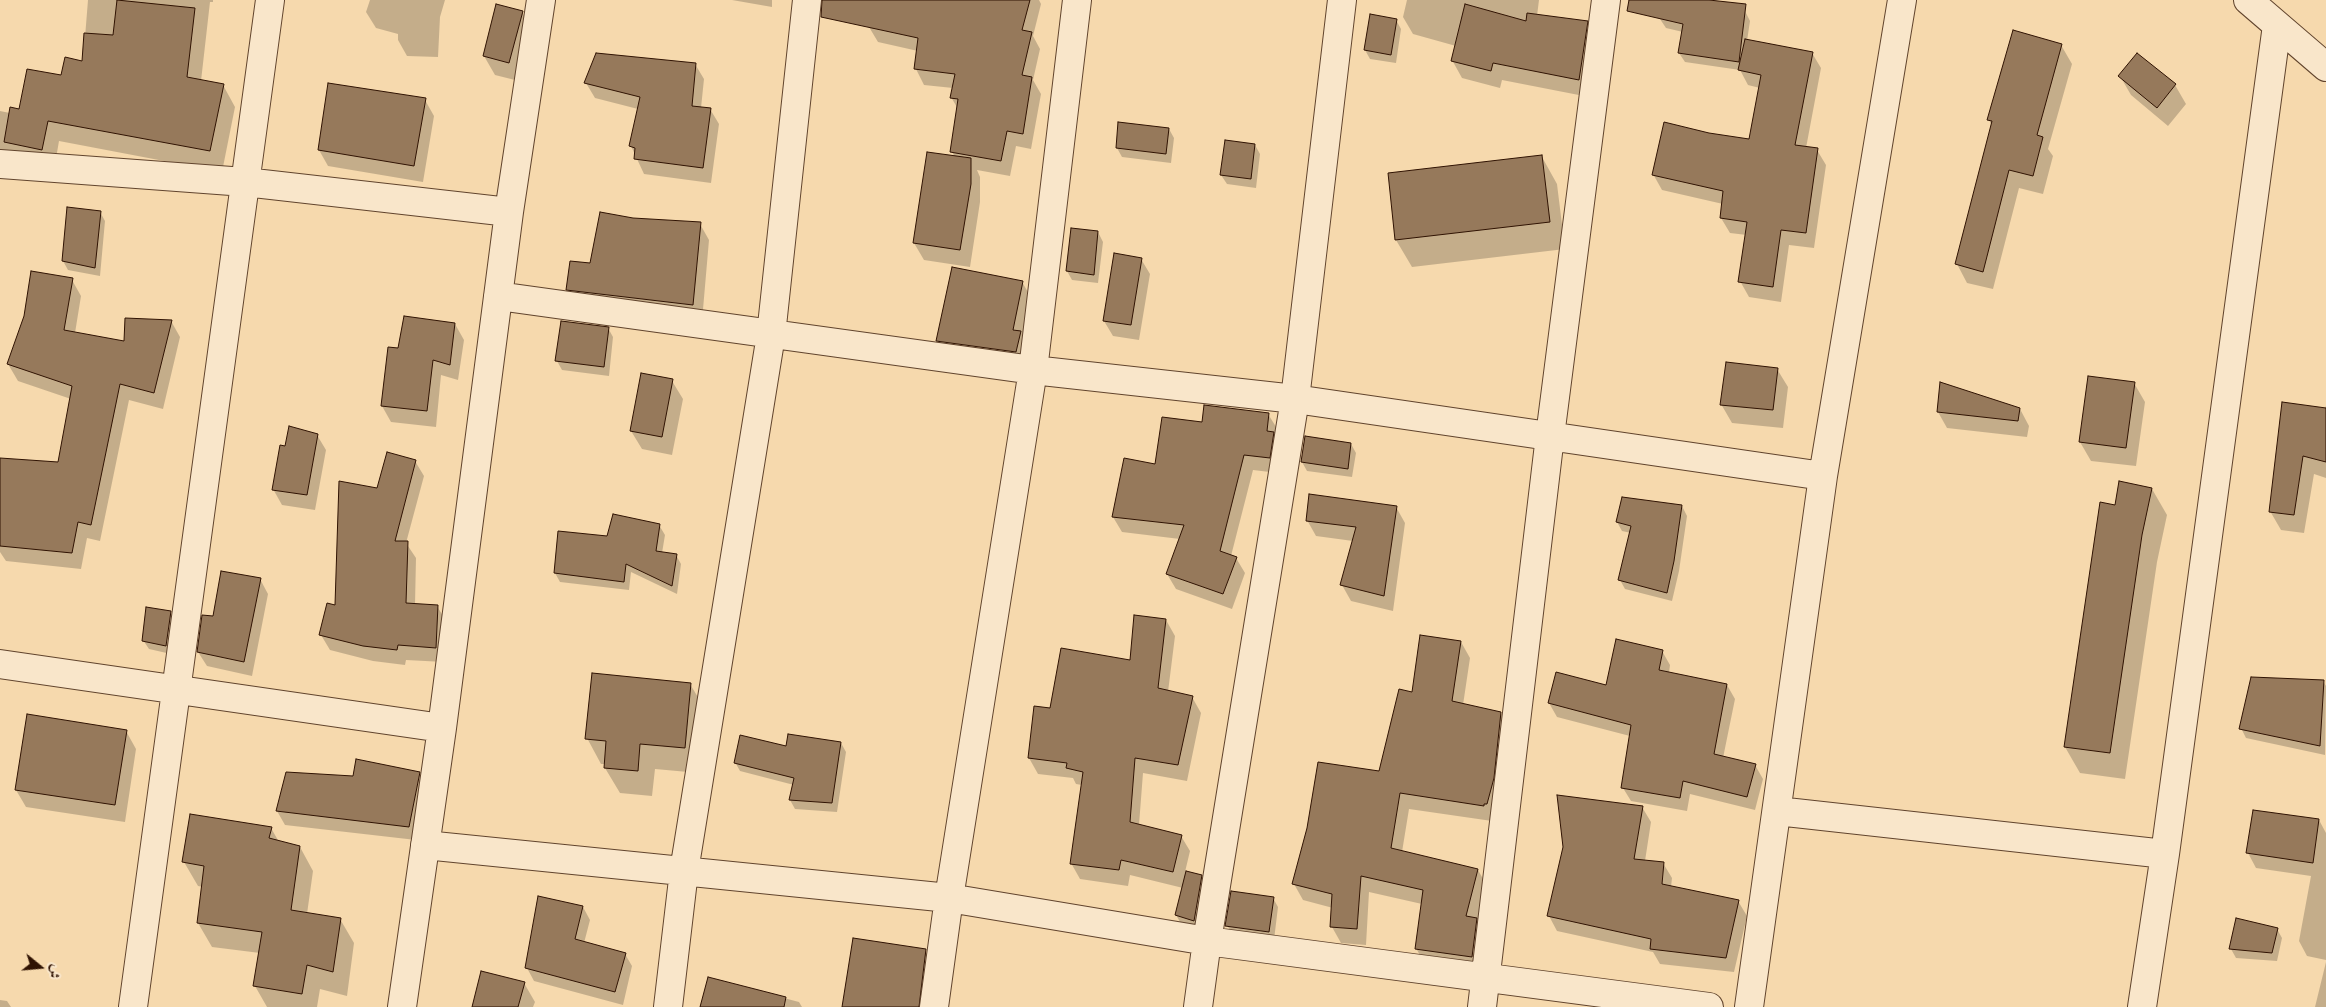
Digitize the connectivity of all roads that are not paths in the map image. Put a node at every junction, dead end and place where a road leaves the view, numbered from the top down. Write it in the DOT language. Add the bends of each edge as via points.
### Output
graph roads {
  1 [pos="270,0"];
  2 [pos="541,0"];
  3 [pos="807,0"];
  4 [pos="1077,0"];
  5 [pos="1342,0"];
  6 [pos="1606,0"];
  7 [pos="1902,0"];
  8 [pos="2248,0"];
  9 [pos="2277,25"];
  10 [pos="2326,67"];
  11 [pos="0,164"];
  12 [pos="245,182"];
  13 [pos="509,212"];
  14 [pos="498,296"];
  15 [pos="771,335"];
  16 [pos="1032,370"];
  17 [pos="1295,399"];
  18 [pos="1550,436"];
  19 [pos="1824,476"];
  20 [pos="0,664"];
  21 [pos="175,689"];
  22 [pos="442,728"];
  23 [pos="1777,811"];
  24 [pos="425,845"];
  25 [pos="2166,854"];
  26 [pos="684,871"];
  27 [pos="949,898"];
  28 [pos="1207,941"];
  29 [pos="1485,979"];
  30 [pos="133,1007"];
  31 [pos="402,1007"];
  32 [pos="668,1007"];
  33 [pos="934,1007"];
  34 [pos="1198,1007"];
  35 [pos="1482,1007"];
  36 [pos="1709,1007"];
  37 [pos="1749,1007"];
  38 [pos="2142,1007"];
  1 -- 12 [label="street"];
  2 -- 13 [label="street"];
  3 -- 15 [label="street"];
  4 -- 16 [label="street"];
  5 -- 17 [label="street"];
  6 -- 18 [label="street"];
  7 -- 19 [label="street"];
  8 -- 9 [label="street"];
  9 -- 10 [label="street"];
  9 -- 25 [label="street"];
  11 -- 12 [label="street"];
  12 -- 13 [label="street"];
  12 -- 21 [label="street"];
  13 -- 14 [label="street"];
  14 -- 15 [label="street"];
  14 -- 22 [label="street"];
  15 -- 16 [label="street"];
  15 -- 26 [label="street"];
  16 -- 17 [label="street"];
  16 -- 27 [label="street"];
  17 -- 18 [label="street"];
  17 -- 28 [label="street"];
  18 -- 19 [label="street"];
  18 -- 29 [label="street"];
  19 -- 23 [label="street"];
  20 -- 21 [label="street"];
  21 -- 22 [label="street"];
  21 -- 30 [label="street"];
  22 -- 24 [label="street"];
  23 -- 25 [label="street"];
  23 -- 37 [label="street"];
  24 -- 26 [label="street"];
  24 -- 31 [label="street"];
  25 -- 38 [label="street"];
  26 -- 27 [label="street"];
  26 -- 32 [label="street"];
  27 -- 28 [label="street"];
  27 -- 33 [label="street"];
  28 -- 29 [label="street"];
  28 -- 34 [label="street"];
  29 -- 35 [label="street"];
  29 -- 36 [label="street"];
}
